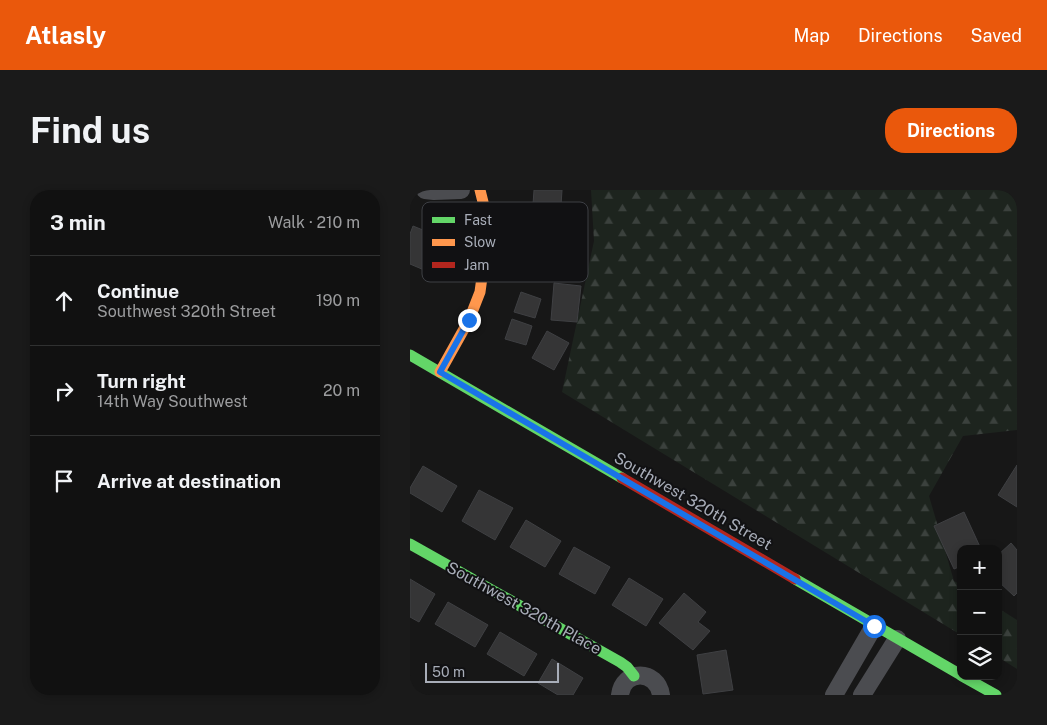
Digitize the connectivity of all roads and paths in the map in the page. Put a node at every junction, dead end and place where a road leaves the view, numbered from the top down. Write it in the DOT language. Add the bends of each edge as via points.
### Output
graph roads {
  1 [pos="425,190"];
  2 [pos="461,190"];
  3 [pos="482,282"];
  4 [pos="410,355"];
  5 [pos="440,372"];
  6 [pos="410,544"];
  7 [pos="874,626"];
  8 [pos="897,639"];
  9 [pos="957,673"];
  10 [pos="634,676"];
  11 [pos="969,680"];
  12 [pos="620,695"];
  13 [pos="661,695"];
  14 [pos="834,695"];
  15 [pos="862,695"];
  16 [pos="996,695"];
  1 -- 2 [label="street"];
  3 -- 5 [label="main road" via="469,320"];
  4 -- 5 [label="main road, Southwest 320th Street"];
  5 -- 7 [label="main road, Southwest 320th Street"];
  6 -- 10 [label="main road, Southwest 320th Place" via="627,666"];
  7 -- 8 [label="main road, Southwest 320th Street"];
  7 -- 14 [label="street"];
  8 -- 9 [label="main road, Southwest 320th Street"];
  8 -- 15 [label="street"];
  10 -- 12 [label="street" via="622,686"];
  10 -- 13 [label="street, Southwest 320th Place" via="654,680"];
  11 -- 16 [label="main road, Southwest 320th Street"];
}
